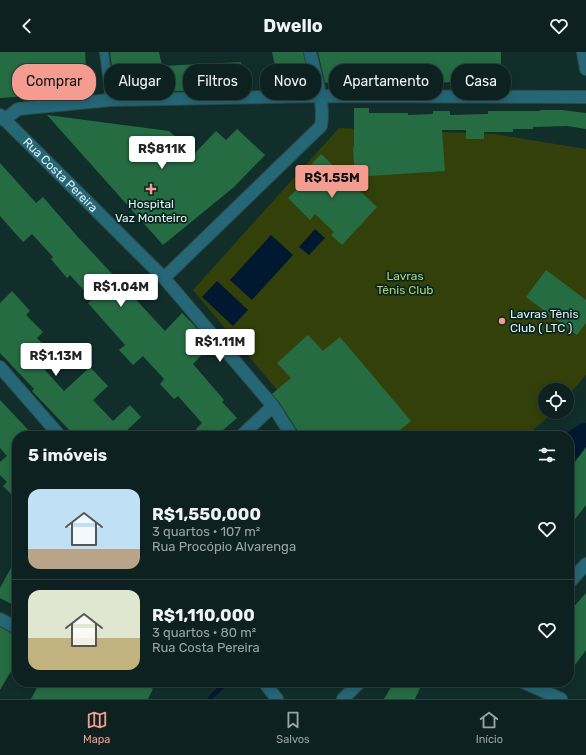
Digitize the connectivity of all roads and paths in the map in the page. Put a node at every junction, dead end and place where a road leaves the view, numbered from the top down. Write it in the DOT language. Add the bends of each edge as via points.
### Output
graph roads {
  1 [pos="104,52"];
  2 [pos="310,52"];
  3 [pos="583,52"];
  4 [pos="106,64"];
  5 [pos="313,64"];
  6 [pos="586,69"];
  7 [pos="321,96"];
  8 [pos="260,97"];
  9 [pos="586,97"];
  10 [pos="175,99"];
  11 [pos="110,100"];
  12 [pos="320,100"];
  13 [pos="2,117"];
  14 [pos="164,278"];
  15 [pos="0,367"];
  16 [pos="273,406"];
  17 [pos="56,431"];
  18 [pos="246,431"];
  19 [pos="289,431"];
  20 [pos="586,564"];
  21 [pos="574,577"];
  22 [pos="0,619"];
  23 [pos="12,625"];
  24 [pos="268,687"];
  25 [pos="355,687"];
  26 [pos="534,687"];
  27 [pos="277,699"];
  28 [pos="343,699"];
  29 [pos="561,699"];
  1 -- 4 [label="lane"];
  2 -- 5 [label="street"];
  3 -- 6 [label="street"];
  7 -- 9 [label="street"];
  8 -- 10 [label="street"];
  11 -- 13 [label="street" via="18,109"];
  12 -- 14 [label="street" via="321,126"];
  13 -- 14 [label="street, Rua Costa Pereira"];
  14 -- 16 [label="street, Rua Costa Pereira"];
  15 -- 17 [label="street"];
  16 -- 18 [label="street"];
  16 -- 19 [label="street, Rua Costa Pereira"];
  20 -- 21 [label="street"];
  22 -- 23 [label="street"];
  24 -- 27 [label="street"];
  25 -- 28 [label="street"];
  26 -- 29 [label="street"];
}
